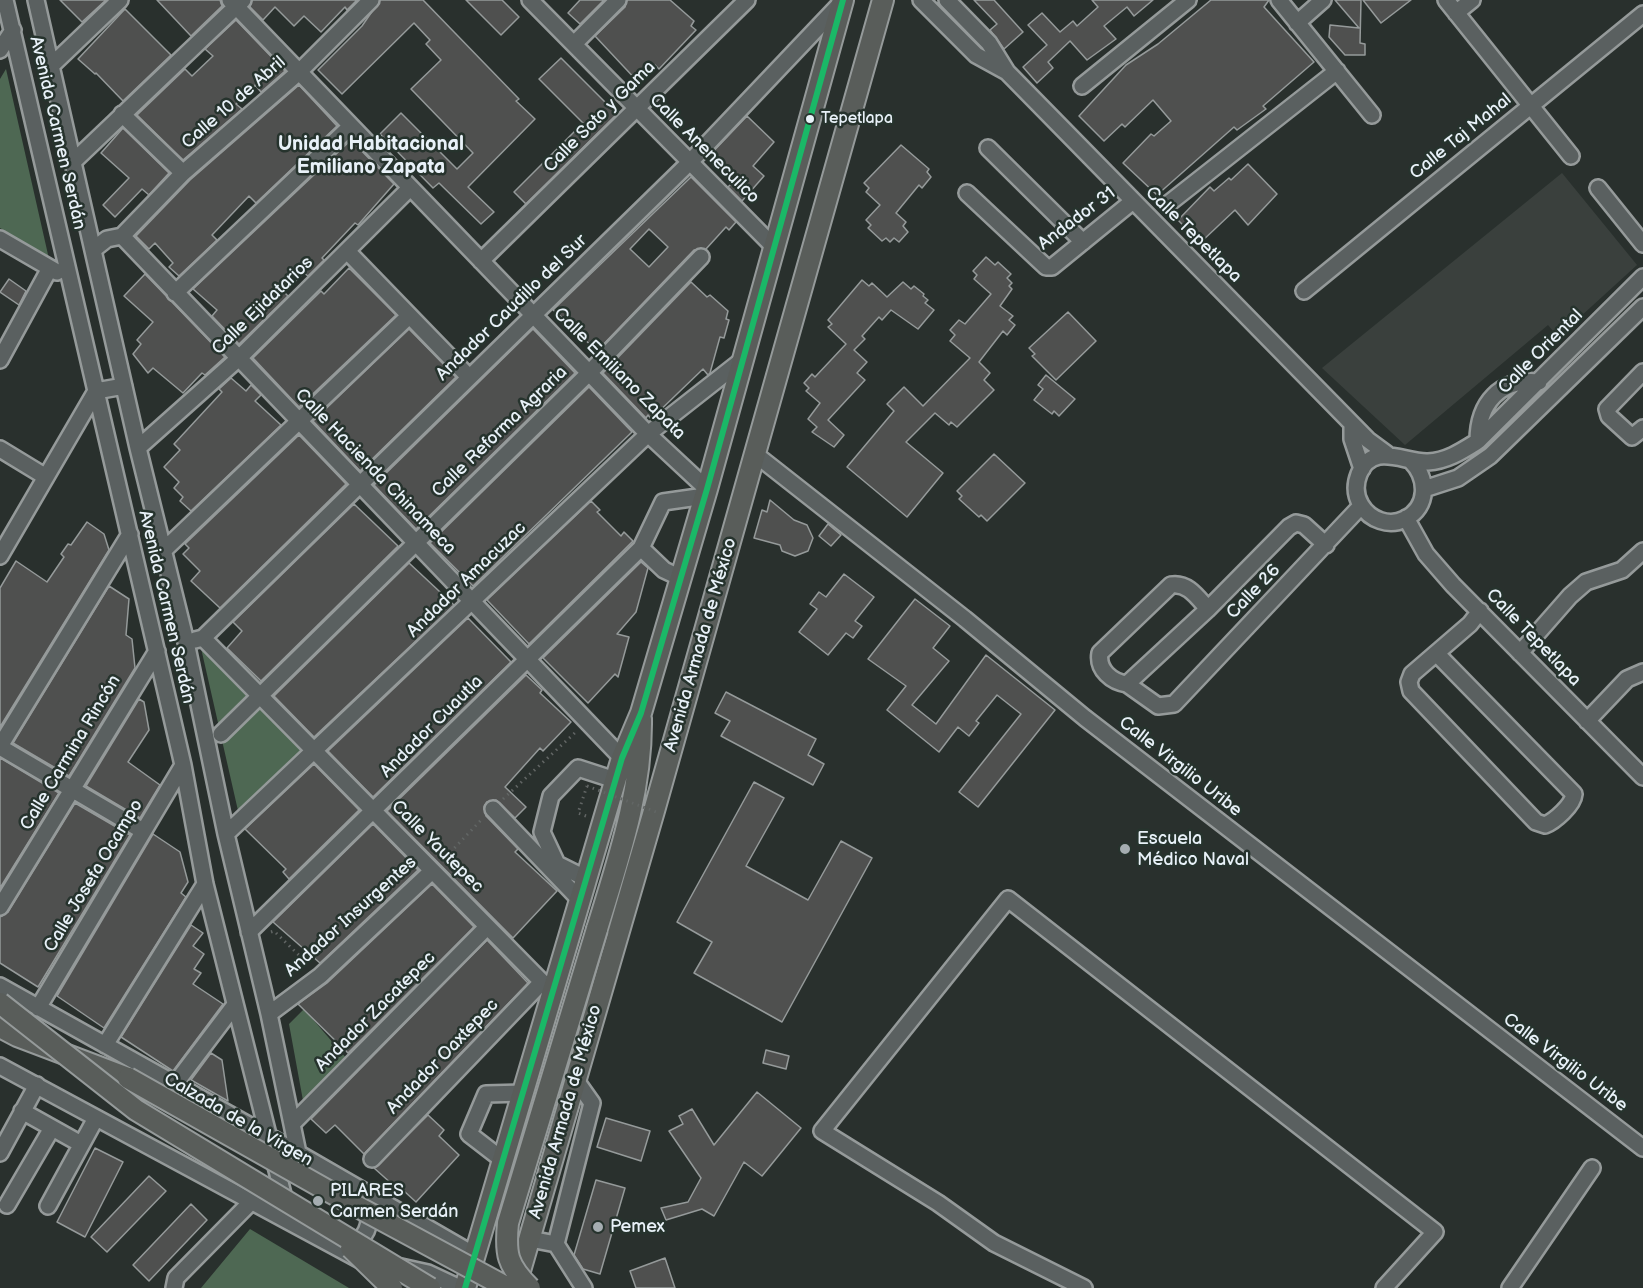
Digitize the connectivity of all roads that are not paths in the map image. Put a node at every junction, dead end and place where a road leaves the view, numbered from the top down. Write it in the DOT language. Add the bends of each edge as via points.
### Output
graph roads {
  1 [pos="5,0"];
  2 [pos="36,0"];
  3 [pos="120,0"];
  4 [pos="372,0"];
  5 [pos="530,0"];
  6 [pos="618,0"];
  7 [pos="747,0"];
  8 [pos="883,0"];
  9 [pos="921,0"];
  10 [pos="947,0"];
  11 [pos="1188,0"];
  12 [pos="1323,0"];
  13 [pos="1446,0"];
  14 [pos="1472,0"];
  15 [pos="843,1"];
  16 [pos="236,2"];
  17 [pos="1284,2"];
  18 [pos="1456,13"];
  19 [pos="1643,14"];
  20 [pos="1298,23"];
  21 [pos="13,30"];
  22 [pos="574,44"];
  23 [pos="0,50"];
  24 [pos="51,66"];
  25 [pos="1337,71"];
  26 [pos="299,72"];
  27 [pos="1007,72"];
  28 [pos="1082,86"];
  29 [pos="1531,106"];
  30 [pos="637,108"];
  31 [pos="122,114"];
  32 [pos="1372,115"];
  33 [pos="351,126"];
  34 [pos="988,148"];
  35 [pos="1571,156"];
  36 [pos="74,161"];
  37 [pos="690,162"];
  38 [pos="183,174"];
  39 [pos="410,188"];
  40 [pos="1598,188"];
  41 [pos="967,193"];
  42 [pos="1133,201"];
  43 [pos="1168,204"];
  44 [pos="122,236"];
  45 [pos="0,238"];
  46 [pos="1083,242"];
  47 [pos="1643,244"];
  48 [pos="775,248"];
  49 [pos="93,250"];
  50 [pos="347,251"];
  51 [pos="701,257"];
  52 [pos="481,261"];
  53 [pos="50,268"];
  54 [pos="1643,278"];
  55 [pos="71,280"];
  56 [pos="1304,291"];
  57 [pos="176,292"];
  58 [pos="1643,307"];
  59 [pos="533,315"];
  60 [pos="409,316"];
  61 [pos="239,358"];
  62 [pos="0,360"];
  63 [pos="741,361"];
  64 [pos="1643,372"];
  65 [pos="589,373"];
  66 [pos="469,378"];
  67 [pos="124,386"];
  68 [pos="96,391"];
  69 [pos="299,421"];
  70 [pos="1352,425"];
  71 [pos="1643,428"];
  72 [pos="648,435"];
  73 [pos="138,448"];
  74 [pos="0,449"];
  75 [pos="1463,451"];
  76 [pos="755,454"];
  77 [pos="1387,454"];
  78 [pos="1411,461"];
  79 [pos="1475,468"];
  80 [pos="1362,469"];
  81 [pos="46,477"];
  82 [pos="360,485"];
  83 [pos="1424,489"];
  84 [pos="706,492"];
  85 [pos="1361,506"];
  86 [pos="1406,518"];
  87 [pos="129,534"];
  88 [pos="415,542"];
  89 [pos="1326,545"];
  90 [pos="2,546"];
  91 [pos="641,548"];
  92 [pos="1643,550"];
  93 [pos="163,551"];
  94 [pos="681,578"];
  95 [pos="473,602"];
  96 [pos="1208,609"];
  97 [pos="1480,610"];
  98 [pos="203,638"];
  99 [pos="186,642"];
  100 [pos="157,651"];
  101 [pos="1520,653"];
  102 [pos="1437,654"];
  103 [pos="528,660"];
  104 [pos="1643,672"];
  105 [pos="1127,684"];
  106 [pos="259,695"];
  107 [pos="641,713"];
  108 [pos="1587,721"];
  109 [pos="221,734"];
  110 [pos="0,746"];
  111 [pos="315,752"];
  112 [pos="622,758"];
  113 [pos="183,765"];
  114 [pos="1643,777"];
  115 [pos="615,780"];
  116 [pos="72,789"];
  117 [pos="493,809"];
  118 [pos="374,812"];
  119 [pos="143,831"];
  120 [pos="226,834"];
  121 [pos="432,871"];
  122 [pos="587,879"];
  123 [pos="205,884"];
  124 [pos="581,901"];
  125 [pos="0,908"];
  126 [pos="488,927"];
  127 [pos="250,936"];
  128 [pos="0,986"];
  129 [pos="548,988"];
  130 [pos="0,1003"];
  131 [pos="234,1006"];
  132 [pos="38,1008"];
  133 [pos="269,1014"];
  134 [pos="0,1027"];
  135 [pos="105,1045"];
  136 [pos="0,1066"];
  137 [pos="575,1079"];
  138 [pos="176,1084"];
  139 [pos="37,1085"];
  140 [pos="524,1093"];
  141 [pos="22,1111"];
  142 [pos="96,1118"];
  143 [pos="291,1124"];
  144 [pos="52,1128"];
  145 [pos="270,1137"];
  146 [pos="81,1144"];
  147 [pos="1643,1148"];
  148 [pos="298,1153"];
  149 [pos="0,1154"];
  150 [pos="372,1159"];
  151 [pos="504,1161"];
  152 [pos="1592,1168"];
  153 [pos="350,1184"];
  154 [pos="252,1202"];
  155 [pos="7,1205"];
  156 [pos="48,1206"];
  157 [pos="290,1222"];
  158 [pos="326,1222"];
  159 [pos="530,1239"];
  160 [pos="556,1244"];
  161 [pos="336,1248"];
  162 [pos="476,1256"];
  163 [pos="174,1288"];
  164 [pos="392,1288"];
  165 [pos="430,1288"];
  166 [pos="463,1288"];
  167 [pos="508,1288"];
  168 [pos="515,1288"];
  169 [pos="530,1288"];
  170 [pos="584,1288"];
  171 [pos="1084,1288"];
  172 [pos="1384,1288"];
  173 [pos="1510,1288"];
  1 -- 21 [label="street, Avenida Carmen Serdán"];
  2 -- 24 [label="street, Avenida Carmen Serdán"];
  3 -- 24 [label="street"];
  4 -- 26 [label="street, Calle 10 de Abril"];
  5 -- 22 [label="street, Calle Anenecuilco"];
  6 -- 22 [label="street"];
  7 -- 30 [label="street, Calle Soto y Gama"];
  8 -- 76 [label="main road, Avenida Armada de México"];
  9 -- 27 [label="street, Calle Tepetlapa" via="976,55"];
  10 -- 27 [label="street, Calle Tepetlapa" via="989,43"];
  11 -- 28 [label="street"];
  12 -- 20 [label="street"];
  13 -- 18 [label="street"];
  14 -- 18 [label="street"];
  15 -- 37 [label="street, Andador Caudillo del Sur"];
  15 -- 48 [label="main road, Avenida Armada de México"];
  16 -- 26 [label="street, Calle Emiliano Zapata"];
  16 -- 31 [label="street"];
  17 -- 20 [label="street"];
  18 -- 29 [label="street"];
  19 -- 29 [label="street, Calle Taj Mahal"];
  20 -- 25 [label="street"];
  21 -- 23 [label="street"];
  21 -- 55 [label="street, Avenida Carmen Serdán"];
  22 -- 30 [label="street, Calle Anenecuilco"];
  24 -- 36 [label="street, Avenida Carmen Serdán"];
  25 -- 32 [label="street"];
  25 -- 43 [label="street"];
  26 -- 33 [label="street, Calle Emiliano Zapata"];
  26 -- 38 [label="street, Calle 10 de Abril"];
  27 -- 42 [label="street, Calle Tepetlapa"];
  29 -- 35 [label="street"];
  29 -- 56 [label="street, Calle Taj Mahal"];
  30 -- 37 [label="street, Calle Anenecuilco"];
  30 -- 52 [label="street, Calle Soto y Gama"];
  31 -- 36 [label="street"];
  31 -- 38 [label="street"];
  33 -- 39 [label="street, Calle Emiliano Zapata"];
  33 -- 57 [label="street"];
  34 -- 46 [label="street"];
  36 -- 49 [label="street, Avenida Carmen Serdán"];
  37 -- 48 [label="street, Calle Anenecuilco"];
  37 -- 59 [label="street, Andador Caudillo del Sur"];
  38 -- 44 [label="street, Calle 10 de Abril"];
  39 -- 50 [label="street, Calle Ejidatarios"];
  39 -- 52 [label="street, Calle Emiliano Zapata"];
  40 -- 47 [label="street"];
  41 -- 46 [label="street, Andador 31" via="1046,267 1052,267"];
  42 -- 46 [label="street, Andador 31"];
  42 -- 70 [label="street, Calle Tepetlapa"];
  44 -- 49 [label="street" via="107,239"];
  44 -- 57 [label="street, Calle Hacienda Chinameca"];
  45 -- 53 [label="street"];
  48 -- 63 [label="main road, Avenida Armada de México"];
  49 -- 67 [label="street, Avenida Carmen Serdán"];
  50 -- 60 [label="street"];
  50 -- 61 [label="street, Calle Ejidatarios"];
  51 -- 65 [label="street, Calle Reforma Agraria"];
  52 -- 59 [label="street, Calle Emiliano Zapata"];
  53 -- 55 [label="street"];
  53 -- 62 [label="street"];
  54 -- 75 [label="street, Calle Oriental" via="1478,441"];
  55 -- 68 [label="street, Avenida Carmen Serdán"];
  57 -- 61 [label="street, Calle Hacienda Chinameca"];
  58 -- 79 [label="street"];
  59 -- 65 [label="street, Calle Emiliano Zapata"];
  59 -- 66 [label="street, Andador Caudillo del Sur"];
  60 -- 66 [label="street"];
  60 -- 69 [label="street"];
  61 -- 69 [label="street, Calle Hacienda Chinameca"];
  61 -- 73 [label="street, Calle Ejidatarios"];
  63 -- 72 [label="street, Andador Amacuzac"];
  63 -- 84 [label="main road, Avenida Armada de México"];
  64 -- 71 [label="street" via="1607,409 1609,416 1632,437"];
  65 -- 72 [label="street, Calle Emiliano Zapata"];
  65 -- 88 [label="street, Calle Reforma Agraria"];
  66 -- 82 [label="street, Andador Caudillo del Sur"];
  67 -- 68 [label="street"];
  67 -- 73 [label="street, Avenida Carmen Serdán"];
  68 -- 81 [label="street"];
  68 -- 87 [label="street, Avenida Carmen Serdán"];
  69 -- 82 [label="street, Calle Hacienda Chinameca"];
  69 -- 93 [label="street"];
  70 -- 77 [label="street, Calle Tepetlapa"];
  70 -- 80 [label="street" via="1352,439"];
  72 -- 84 [label="street, Calle Emiliano Zapata"];
  72 -- 95 [label="street, Andador Amacuzac"];
  73 -- 93 [label="street, Avenida Carmen Serdán"];
  74 -- 81 [label="street"];
  75 -- 78 [label="street, Calle Oriental" via="1449,458"];
  75 -- 79 [label="street"];
  76 -- 137 [label="main road, Avenida Armada de México"];
  76 -- 147 [label="street, Calle Virgilio Uribe" via="1085,718"];
  77 -- 78 [label="street"];
  77 -- 80 [label="street"];
  78 -- 83 [label="street" via="1421,473"];
  79 -- 83 [label="street"];
  80 -- 85 [label="street" via="1356,483"];
  81 -- 90 [label="street"];
  82 -- 88 [label="street, Calle Hacienda Chinameca"];
  82 -- 98 [label="street, Andador Caudillo del Sur"];
  83 -- 86 [label="street" via="1419,506"];
  84 -- 91 [label="street, Andador Cuautla" via="663,502"];
  84 -- 94 [label="main road, Avenida Armada de México"];
  85 -- 86 [label="street" via="1378,520"];
  85 -- 89 [label="street, Calle 26"];
  86 -- 97 [label="street, Calle Tepetlapa" via="1426,554"];
  87 -- 100 [label="street, Avenida Carmen Serdán"];
  87 -- 110 [label="street"];
  88 -- 95 [label="street, Calle Hacienda Chinameca"];
  88 -- 106 [label="street, Calle Reforma Agraria"];
  89 -- 96 [label="street" via="1304,525 1296,523"];
  89 -- 105 [label="street, Calle 26" via="1174,704 1158,706"];
  91 -- 94 [label="street" via="664,570"];
  91 -- 103 [label="street, Andador Cuautla"];
  92 -- 101 [label="street" via="1622,570 1586,582"];
  93 -- 99 [label="street, Avenida Carmen Serdán"];
  94 -- 107 [label="main road, Avenida Armada de México"];
  95 -- 103 [label="street, Calle Hacienda Chinameca"];
  95 -- 111 [label="street, Andador Amacuzac"];
  96 -- 105 [label="street"];
  96 -- 105 [label="street" via="1180,584 1163,591 1100,653 1102,668 1116,683"];
  97 -- 101 [label="street, Calle Tepetlapa"];
  97 -- 102 [label="street"];
  98 -- 99 [label="street"];
  98 -- 106 [label="street, Calle Yautepec"];
  99 -- 120 [label="street, Avenida Carmen Serdán"];
  100 -- 113 [label="street, Avenida Carmen Serdán"];
  100 -- 116 [label="street, Calle Carmina Rincón"];
  101 -- 108 [label="street, Calle Tepetlapa"];
  102 -- 102 [label="street" via="1412,674 1411,691 1536,822 1551,823 1574,800 1574,794"];
  103 -- 112 [label="street, Calle Hacienda Chinameca"];
  103 -- 118 [label="street, Andador Cuautla"];
  104 -- 108 [label="street" via="1627,679"];
  106 -- 109 [label="street, Calle Reforma Agraria"];
  106 -- 111 [label="street, Calle Yautepec"];
  107 -- 112 [label="main road, Avenida Armada de México"];
  107 -- 169 [label="main road, bridge" via="642,745 631,815 508,1223 509,1263"];
  108 -- 114 [label="street, Calle Tepetlapa"];
  110 -- 116 [label="street"];
  111 -- 118 [label="street, Calle Yautepec"];
  111 -- 120 [label="street, Andador Amacuzac"];
  112 -- 115 [label="main road, Avenida Armada de México"];
  113 -- 119 [label="street, Calle Josefa Ocampo"];
  113 -- 123 [label="street, Avenida Carmen Serdán"];
  115 -- 122 [label="main road, Avenida Armada de México"];
  115 -- 122 [label="street" via="578,768 551,796 542,832 557,864"];
  116 -- 119 [label="street"];
  116 -- 125 [label="street, Calle Carmina Rincón"];
  117 -- 124 [label="street"];
  118 -- 121 [label="street, Calle Yautepec"];
  118 -- 127 [label="street, Andador Cuautla"];
  119 -- 132 [label="street, Calle Josefa Ocampo"];
  120 -- 127 [label="street, Avenida Carmen Serdán"];
  121 -- 126 [label="street, Calle Yautepec"];
  121 -- 133 [label="street, Andador Insurgentes" via="320,976"];
  122 -- 124 [label="main road, Avenida Armada de México"];
  123 -- 131 [label="street, Avenida Carmen Serdán"];
  123 -- 135 [label="street"];
  124 -- 129 [label="main road, Avenida Armada de México"];
  126 -- 129 [label="street, Calle Yautepec"];
  126 -- 143 [label="street, Andador Zacatepec"];
  127 -- 133 [label="street, Avenida Carmen Serdán"];
  128 -- 132 [label="street, Calzada de la Virgen"];
  129 -- 140 [label="main road, Avenida Armada de México"];
  129 -- 150 [label="street, Andador Oaxtepec"];
  130 -- 158 [label="main road, bridge" via="136,1110"];
  131 -- 138 [label="street"];
  131 -- 145 [label="street, Avenida Carmen Serdán"];
  132 -- 135 [label="street, Calzada de la Virgen"];
  133 -- 143 [label="street, Avenida Carmen Serdán"];
  134 -- 167 [label="main road, Calzada de la Virgen, bridge" via="128,1078"];
  135 -- 138 [label="street, Calzada de la Virgen"];
  136 -- 139 [label="street"];
  137 -- 159 [label="main road, Avenida Armada de México"];
  137 -- 160 [label="street" via="592,1103"];
  138 -- 145 [label="street, Calzada de la Virgen"];
  139 -- 141 [label="street"];
  139 -- 142 [label="street"];
  140 -- 151 [label="main road, Avenida Armada de México"];
  140 -- 151 [label="street" via="486,1094 469,1134"];
  141 -- 144 [label="street"];
  141 -- 149 [label="street"];
  142 -- 146 [label="street"];
  142 -- 154 [label="street"];
  143 -- 148 [label="street, Avenida Carmen Serdán"];
  144 -- 146 [label="street"];
  144 -- 155 [label="street"];
  145 -- 148 [label="street, Calzada de la Virgen"];
  145 -- 157 [label="street, Avenida Carmen Serdán"];
  146 -- 156 [label="street"];
  148 -- 153 [label="street, Calzada de la Virgen"];
  151 -- 162 [label="main road, Avenida Armada de México"];
  152 -- 173 [label="street"];
  153 -- 161 [label="street" via="370,1214 369,1228 351,1246"];
  153 -- 162 [label="street, Calzada de la Virgen"];
  154 -- 157 [label="street"];
  154 -- 163 [label="street" via="176,1278"];
  157 -- 161 [label="street"];
  158 -- 164 [label="main road, bridge"];
  158 -- 165 [label="main road, bridge"];
  159 -- 160 [label="street"];
  159 -- 168 [label="main road, Avenida Armada de México"];
  160 -- 170 [label="street"];
  161 -- 166 [label="street" via="366,1262 428,1273"];
  162 -- 166 [label="main road, Avenida Armada de México"];
  171 -- 172 [label="street" via="994,1243 822,1131 1008,899 1436,1232"];
}
